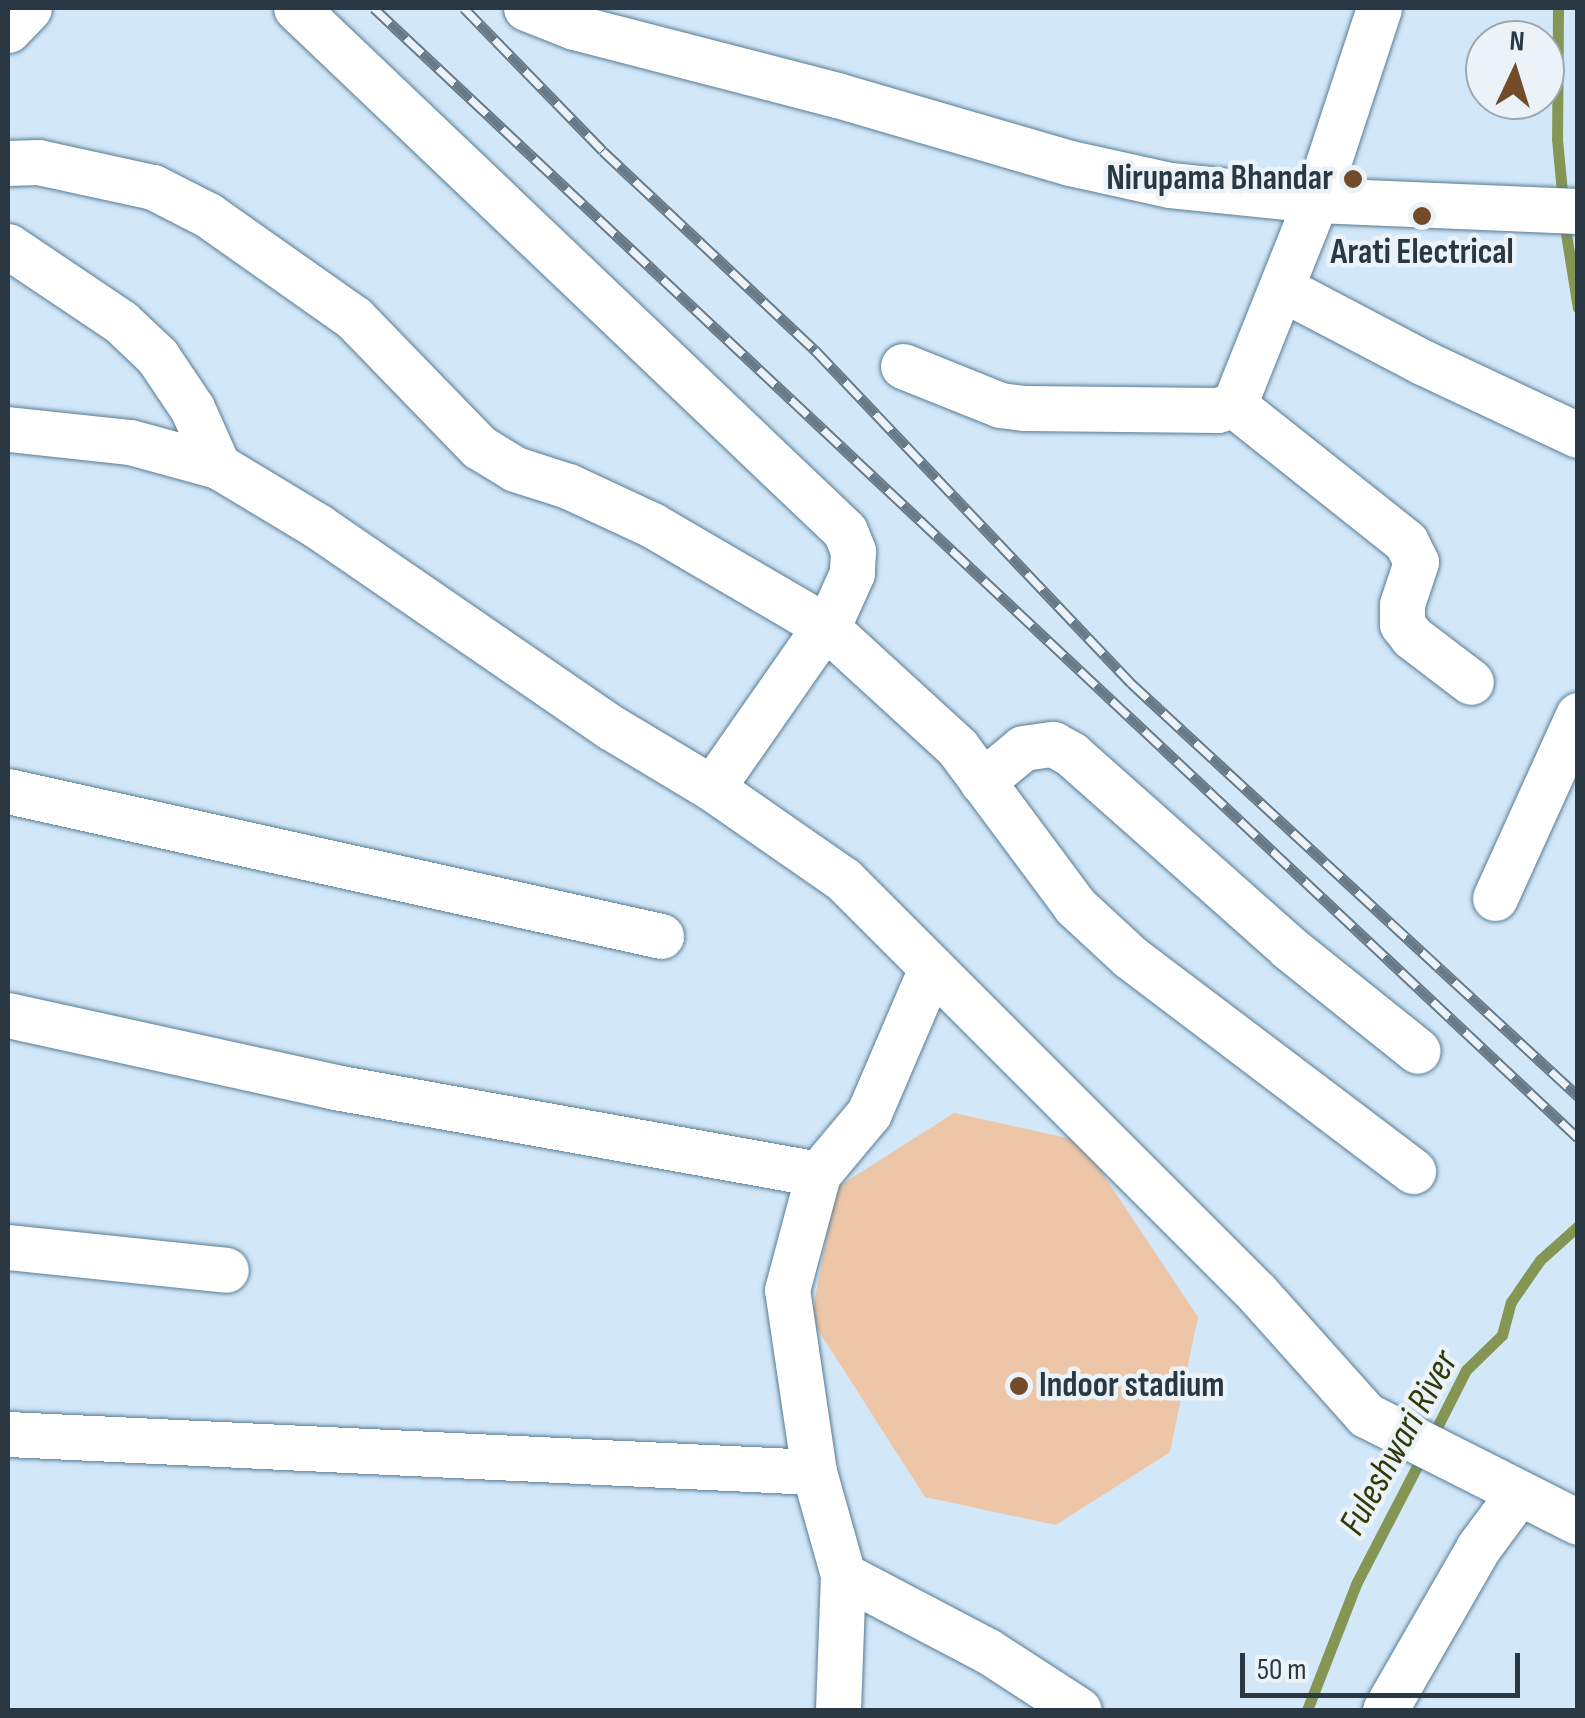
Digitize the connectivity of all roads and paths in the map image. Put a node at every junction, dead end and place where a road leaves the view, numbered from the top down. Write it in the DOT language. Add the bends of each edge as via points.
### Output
graph roads {
  1 [pos="29,8"];
  2 [pos="296,8"];
  3 [pos="526,8"];
  4 [pos="1379,8"];
  5 [pos="8,30"];
  6 [pos="8,163"];
  7 [pos="1316,200"];
  8 [pos="1578,211"];
  9 [pos="8,246"];
  10 [pos="1282,288"];
  11 [pos="903,366"];
  12 [pos="1234,405"];
  13 [pos="8,429"];
  14 [pos="1578,435"];
  15 [pos="218,466"];
  16 [pos="825,626"];
  17 [pos="1472,682"];
  18 [pos="1578,715"];
  19 [pos="982,782"];
  20 [pos="712,788"];
  21 [pos="8,791"];
  22 [pos="1495,898"];
  23 [pos="660,936"];
  24 [pos="931,968"];
  25 [pos="8,1015"];
  26 [pos="1418,1051"];
  27 [pos="1413,1171"];
  28 [pos="818,1174"];
  29 [pos="8,1247"];
  30 [pos="226,1270"];
  31 [pos="8,1434"];
  32 [pos="814,1472"];
  33 [pos="1501,1486"];
  34 [pos="1578,1522"];
  35 [pos="843,1575"];
  36 [pos="838,1710"];
  37 [pos="1079,1710"];
  38 [pos="1385,1710"];
  1 -- 5 [label="street"];
  2 -- 16 [label="street" via="844,530 853,551 852,573"];
  3 -- 7 [label="street" via="574,27 1070,162 1170,185"];
  4 -- 7 [label="street"];
  6 -- 16 [label="street" via="38,162 153,186 208,215 354,318 479,447 515,469 652,524"];
  7 -- 8 [label="street"];
  7 -- 10 [label="street"];
  9 -- 15 [label="street" via="121,322 157,356 192,408"];
  10 -- 12 [label="street"];
  10 -- 14 [label="street"];
  11 -- 12 [label="street" via="1000,406"];
  12 -- 17 [label="street" via="1406,542 1416,562 1402,624"];
  13 -- 15 [label="street" via="130,442"];
  15 -- 20 [label="street"];
  16 -- 19 [label="street" via="956,747"];
  16 -- 20 [label="street"];
  18 -- 22 [label="street"];
  19 -- 26 [label="street" via="1023,748 1053,744 1071,754"];
  19 -- 27 [label="street" via="1076,906 1130,956"];
  20 -- 24 [label="street" via="843,879"];
  21 -- 23 [label="street"];
  24 -- 28 [label="street" via="868,1113"];
  24 -- 33 [label="street" via="1257,1293 1366,1415"];
  25 -- 28 [label="street" via="335,1087"];
  28 -- 32 [label="street" via="787,1290"];
  29 -- 30 [label="street"];
  31 -- 32 [label="street"];
  32 -- 35 [label="street"];
  33 -- 34 [label="street"];
  33 -- 38 [label="street" via="1478,1548"];
  35 -- 36 [label="street"];
  35 -- 37 [label="street" via="988,1651"];
}
